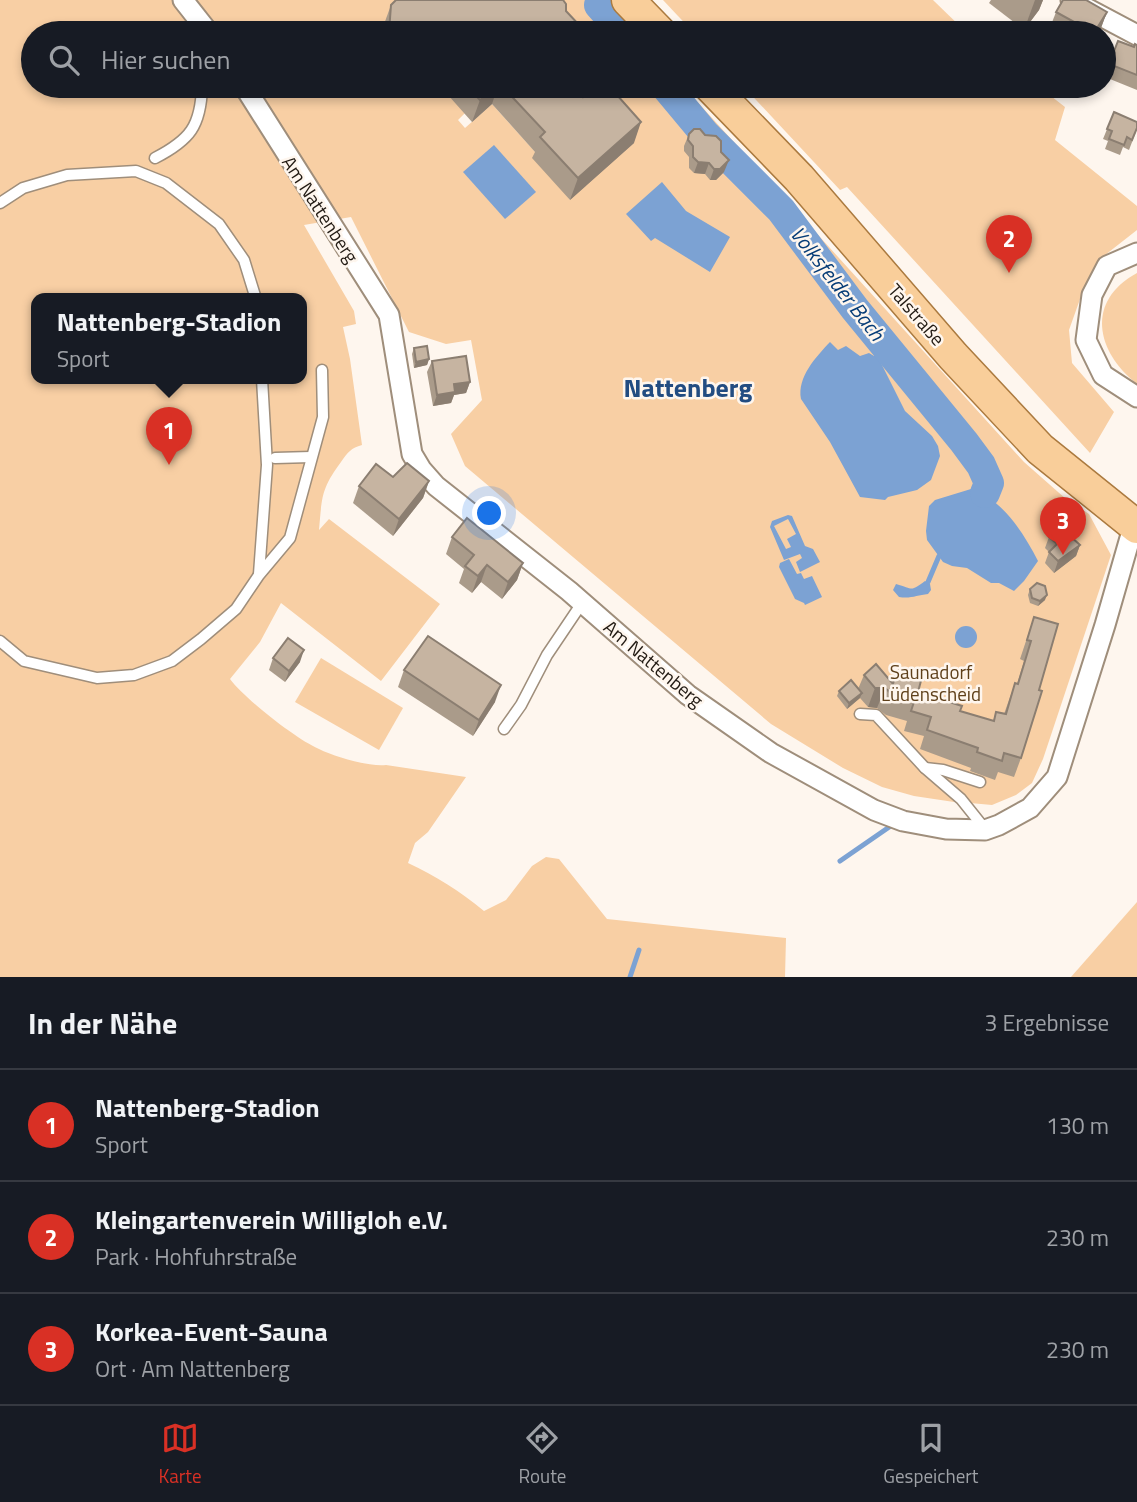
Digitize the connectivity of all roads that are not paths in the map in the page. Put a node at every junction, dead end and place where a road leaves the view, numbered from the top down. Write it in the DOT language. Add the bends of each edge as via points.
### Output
graph roads {
  1 [pos="183,0"];
  2 [pos="628,0"];
  3 [pos="1071,0"];
  4 [pos="199,21"];
  5 [pos="648,21"];
  6 [pos="1111,21"];
  7 [pos="1116,24"];
  8 [pos="1137,35"];
  9 [pos="201,98"];
  10 [pos="252,98"];
  11 [pos="722,98"];
  12 [pos="155,159"];
  13 [pos="0,203"];
  14 [pos="1137,253"];
  15 [pos="254,293"];
  16 [pos="321,370"];
  17 [pos="262,384"];
  18 [pos="1137,397"];
  19 [pos="312,457"];
  20 [pos="275,458"];
  21 [pos="1136,521"];
  22 [pos="259,575"];
  23 [pos="582,603"];
  24 [pos="0,642"];
  25 [pos="860,714"];
  26 [pos="504,729"];
  27 [pos="925,768"];
  28 [pos="980,782"];
  29 [pos="985,830"];
  1 -- 4 [label="street"];
  2 -- 5 [label="main road"];
  3 -- 6 [label="street"];
  7 -- 8 [label="street"];
  9 -- 12 [label="lane" via="188,138"];
  10 -- 23 [label="street, Am Nattenberg" via="389,315 412,454 421,469"];
  11 -- 21 [label="main road, Talstraße" via="799,178 1032,440 1078,482"];
  13 -- 15 [label="lane" via="23,188 67,175 136,171 166,183 219,224 244,260"];
  14 -- 18 [label="street" via="1107,266 1092,295 1086,340 1103,375"];
  16 -- 19 [label="lane" via="323,417"];
  17 -- 22 [label="lane" via="267,465"];
  19 -- 20 [label="lane"];
  19 -- 22 [label="lane" via="289,538"];
  21 -- 29 [label="street, Am Nattenberg" via="1057,777 1030,808"];
  22 -- 24 [label="lane" via="236,609 201,639 172,661 134,675 96,678 24,662"];
  23 -- 26 [label="lane"];
  23 -- 29 [label="street, Am Nattenberg" via="688,695 771,753 874,810 903,821"];
  25 -- 27 [label="lane" via="876,715"];
  27 -- 28 [label="lane"];
  27 -- 29 [label="lane" via="961,799"];
}
